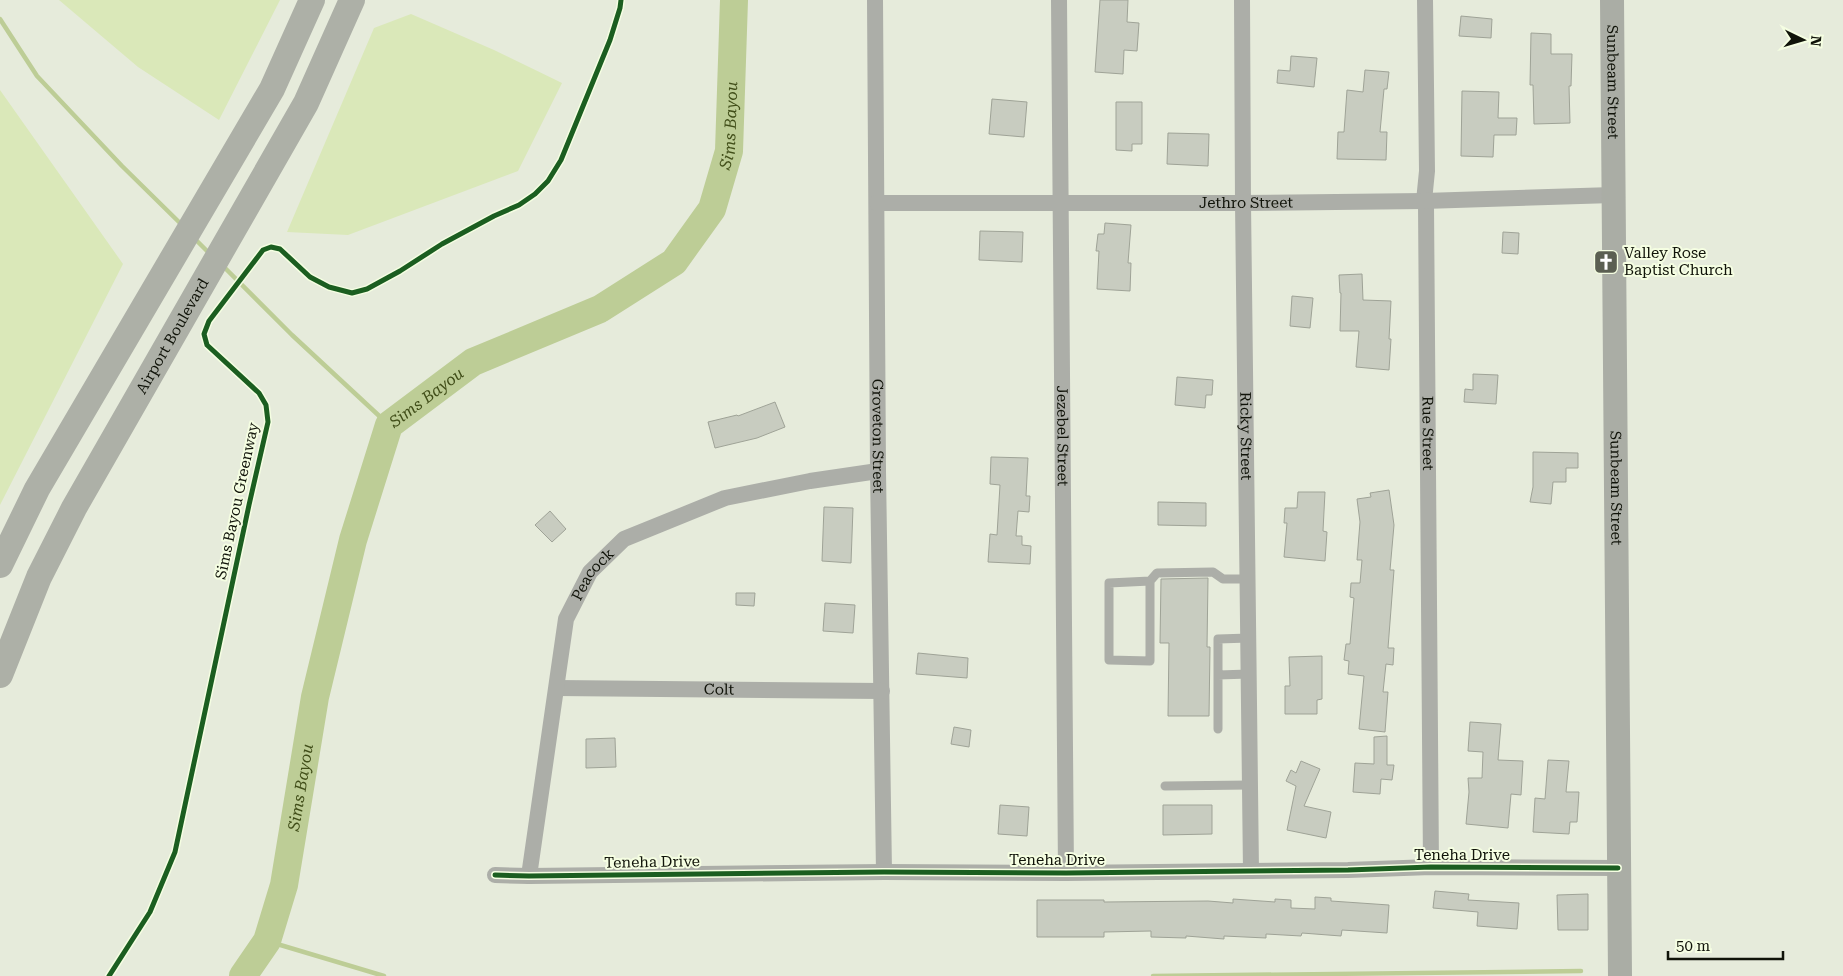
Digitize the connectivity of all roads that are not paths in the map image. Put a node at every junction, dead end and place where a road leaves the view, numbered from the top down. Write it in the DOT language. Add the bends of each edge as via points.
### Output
graph roads {
  1 [pos="312,0"];
  2 [pos="352,0"];
  3 [pos="875,0"];
  4 [pos="1059,0"];
  5 [pos="1242,0"];
  6 [pos="1426,0"];
  7 [pos="1612,0"];
  8 [pos="1614,195"];
  9 [pos="1424,201"];
  10 [pos="1061,202"];
  11 [pos="877,203"];
  12 [pos="1243,203"];
  13 [pos="878,471"];
  14 [pos="0,565"];
  15 [pos="1249,579"];
  16 [pos="1150,581"];
  17 [pos="1249,638"];
  18 [pos="5,647"];
  19 [pos="0,674"];
  20 [pos="1249,674"];
  21 [pos="1218,675"];
  22 [pos="557,688"];
  23 [pos="882,691"];
  24 [pos="1218,729"];
  25 [pos="1165,786"];
  26 [pos="1250,786"];
  27 [pos="1431,867"];
  28 [pos="1618,868"];
  29 [pos="1251,871"];
  30 [pos="884,872"];
  31 [pos="1066,873"];
  32 [pos="495,875"];
  33 [pos="529,876"];
  34 [pos="1620,976"];
  1 -- 14 [label="main road" via="272,89 37,489"];
  2 -- 18 [label="main road, Airport Boulevard" via="306,103 74,508"];
  3 -- 11 [label="street, Groveton Street"];
  4 -- 10 [label="street, Jezebel Street"];
  5 -- 12 [label="street, Ricky Street"];
  6 -- 9 [label="street, Rue Street" via="1428,171"];
  7 -- 8 [label="street, Sunbeam Street"];
  8 -- 9 [label="street, Jethro Street"];
  8 -- 28 [label="street, Sunbeam Street"];
  9 -- 12 [label="street, Jethro Street"];
  9 -- 27 [label="street, Rue Street"];
  10 -- 11 [label="street, Jethro Street"];
  10 -- 12 [label="street, Jethro Street"];
  10 -- 31 [label="street, Jezebel Street"];
  11 -- 13 [label="street, Groveton Street"];
  12 -- 15 [label="street, Ricky Street"];
  13 -- 22 [label="street, Peacock" via="725,498 624,539 590,572 566,619"];
  13 -- 23 [label="street, Groveton Street"];
  15 -- 16 [label="lane" via="1223,580 1213,572 1157,574"];
  15 -- 17 [label="street, Ricky Street"];
  16 -- 16 [label="lane" via="1109,582 1109,660 1150,661"];
  17 -- 20 [label="street, Ricky Street"];
  17 -- 21 [label="lane" via="1218,639"];
  18 -- 19 [label="main road, Airport Boulevard"];
  20 -- 21 [label="lane"];
  20 -- 26 [label="street, Ricky Street"];
  21 -- 24 [label="lane"];
  22 -- 23 [label="street, Colt"];
  22 -- 33 [label="street, Peacock"];
  23 -- 30 [label="street, Groveton Street"];
  25 -- 26 [label="lane"];
  26 -- 29 [label="street, Ricky Street"];
  27 -- 28 [label="street, Teneha Drive"];
  27 -- 29 [label="street, Teneha Drive"];
  28 -- 34 [label="street, Sunbeam Street"];
  29 -- 31 [label="street, Teneha Drive"];
  30 -- 31 [label="street, Teneha Drive"];
  30 -- 33 [label="street, Teneha Drive"];
  32 -- 33 [label="street, Teneha Drive"];
}
